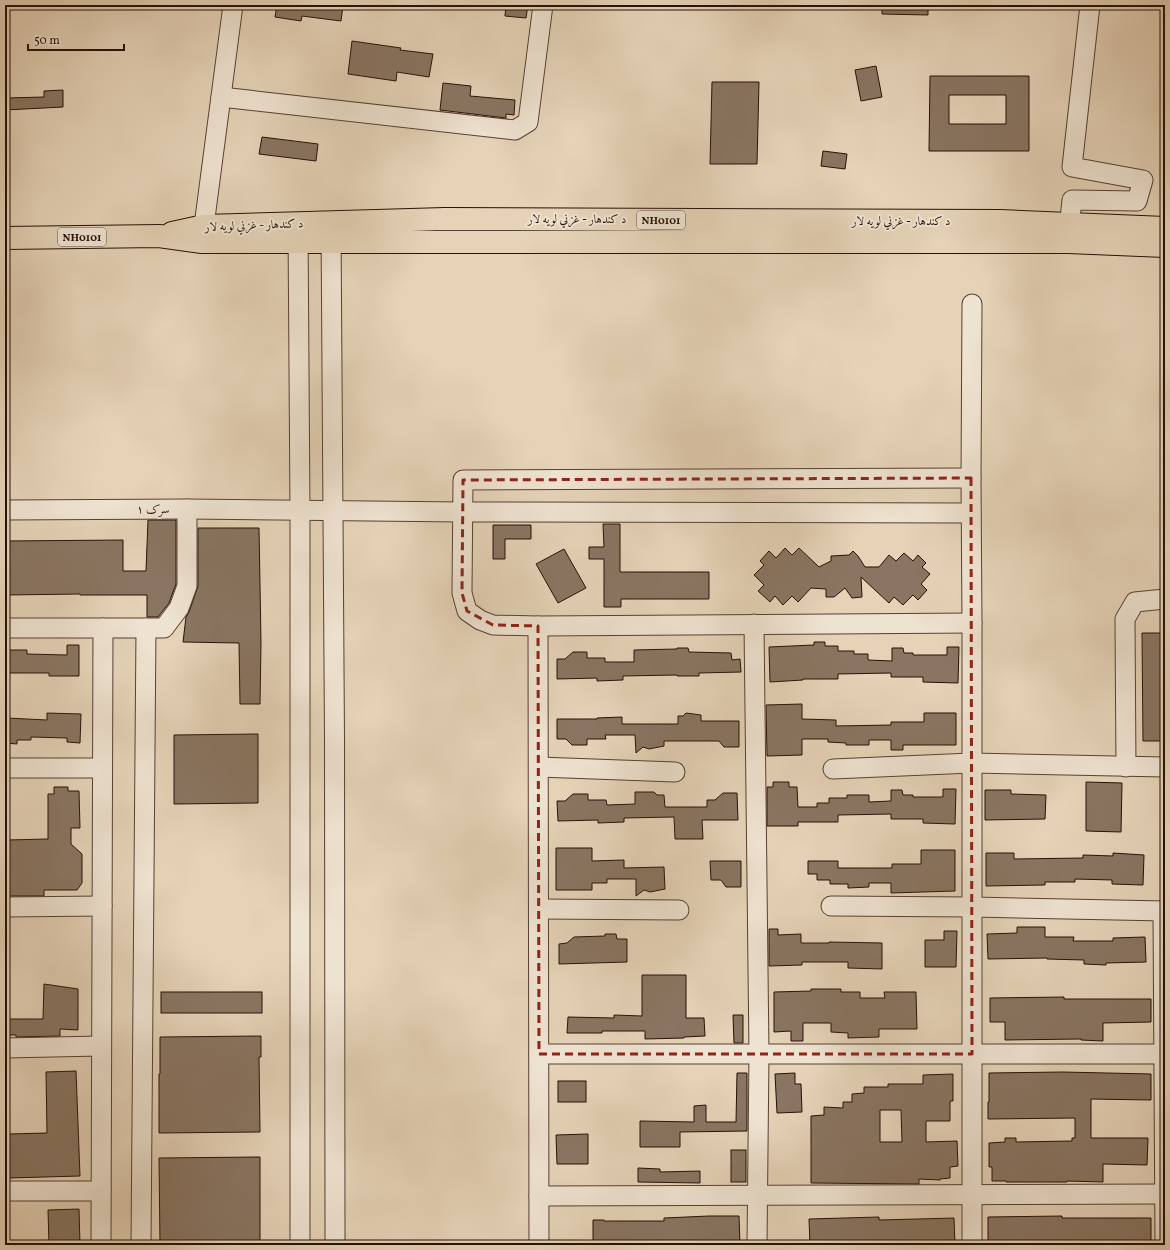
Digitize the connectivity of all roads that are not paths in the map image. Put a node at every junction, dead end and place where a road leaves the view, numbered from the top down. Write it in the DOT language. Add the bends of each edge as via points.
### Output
graph roads {
  1 [pos="233,5"];
  2 [pos="543,5"];
  3 [pos="1090,5"];
  4 [pos="221,97"];
  5 [pos="1165,228"];
  6 [pos="331,232"];
  7 [pos="298,233"];
  8 [pos="1069,233"];
  9 [pos="203,234"];
  10 [pos="5,238"];
  11 [pos="1165,246"];
  12 [pos="972,304"];
  13 [pos="971,478"];
  14 [pos="187,509"];
  15 [pos="5,510"];
  16 [pos="300,511"];
  17 [pos="334,511"];
  18 [pos="462,512"];
  19 [pos="971,513"];
  20 [pos="1165,599"];
  21 [pos="972,623"];
  22 [pos="754,624"];
  23 [pos="538,626"];
  24 [pos="5,628"];
  25 [pos="103,628"];
  26 [pos="146,628"];
  27 [pos="972,763"];
  28 [pos="539,767"];
  29 [pos="1126,767"];
  30 [pos="1165,767"];
  31 [pos="5,768"];
  32 [pos="102,768"];
  33 [pos="833,769"];
  34 [pos="675,772"];
  35 [pos="102,906"];
  36 [pos="832,906"];
  37 [pos="5,907"];
  38 [pos="972,907"];
  39 [pos="539,909"];
  40 [pos="679,910"];
  41 [pos="1164,911"];
  42 [pos="101,1046"];
  43 [pos="5,1048"];
  44 [pos="539,1054"];
  45 [pos="759,1054"];
  46 [pos="972,1054"];
  47 [pos="1164,1054"];
  48 [pos="5,1191"];
  49 [pos="101,1191"];
  50 [pos="1165,1194"];
  51 [pos="757,1195"];
  52 [pos="972,1195"];
  53 [pos="539,1196"];
  54 [pos="101,1245"];
  55 [pos="141,1245"];
  56 [pos="300,1245"];
  57 [pos="335,1245"];
  58 [pos="539,1245"];
  59 [pos="757,1245"];
  60 [pos="972,1245"];
  61 [pos="1165,1245"];
  1 -- 4 [label="street"];
  2 -- 4 [label="street" via="528,122 515,130"];
  3 -- 8 [label="street" via="1072,167 1143,180 1137,201 1072,200"];
  4 -- 9 [label="street"];
  5 -- 8 [label="highway, د کندهار - غزني لويه لار / NH0101"];
  6 -- 7 [label="highway, د کندهار - غزني لويه لار / NH0101"];
  6 -- 8 [label="highway, د کندهار - غزني لويه لار / NH0101"];
  6 -- 17 [label="street"];
  7 -- 9 [label="highway, د کندهار - غزني لويه لار / NH0101"];
  7 -- 16 [label="street"];
  8 -- 11 [label="highway, د کندهار - غزني لويه لار / NH0101"];
  9 -- 10 [label="highway, د کندهار - غزني لويه لار / NH0101"];
  12 -- 13 [label="street"];
  13 -- 18 [label="street" via="463,480"];
  13 -- 19 [label="street"];
  14 -- 15 [label="street, سرک ۱"];
  14 -- 16 [label="street, سرک ۱"];
  14 -- 26 [label="street" via="185,593 179,608 164,628"];
  16 -- 17 [label="street, سرک ۱"];
  16 -- 56 [label="street"];
  17 -- 18 [label="street, سرک ۱"];
  17 -- 57 [label="street"];
  18 -- 19 [label="street, سرک ۱"];
  18 -- 23 [label="street" via="462,593 467,611 493,625"];
  19 -- 21 [label="street"];
  20 -- 29 [label="street" via="1135,602 1125,619"];
  21 -- 22 [label="street"];
  21 -- 27 [label="street"];
  22 -- 23 [label="street"];
  22 -- 45 [label="street"];
  23 -- 28 [label="street"];
  24 -- 25 [label="street"];
  25 -- 26 [label="street"];
  25 -- 32 [label="street"];
  26 -- 55 [label="street"];
  27 -- 29 [label="street"];
  27 -- 33 [label="street"];
  27 -- 38 [label="street"];
  28 -- 34 [label="street"];
  28 -- 39 [label="street"];
  29 -- 30 [label="street"];
  31 -- 32 [label="street"];
  32 -- 35 [label="street"];
  35 -- 37 [label="street"];
  35 -- 42 [label="street"];
  36 -- 38 [label="street"];
  38 -- 41 [label="street"];
  38 -- 46 [label="street"];
  39 -- 40 [label="street"];
  39 -- 44 [label="street"];
  41 -- 47 [label="street"];
  42 -- 43 [label="street"];
  42 -- 49 [label="street"];
  44 -- 45 [label="street"];
  44 -- 53 [label="street"];
  45 -- 46 [label="street"];
  45 -- 51 [label="street"];
  46 -- 47 [label="street"];
  46 -- 52 [label="street"];
  47 -- 50 [label="street"];
  48 -- 49 [label="street"];
  49 -- 54 [label="street"];
  50 -- 52 [label="street"];
  50 -- 61 [label="street"];
  51 -- 52 [label="street"];
  51 -- 53 [label="street"];
  51 -- 59 [label="street"];
  52 -- 60 [label="street"];
  53 -- 58 [label="street"];
}
